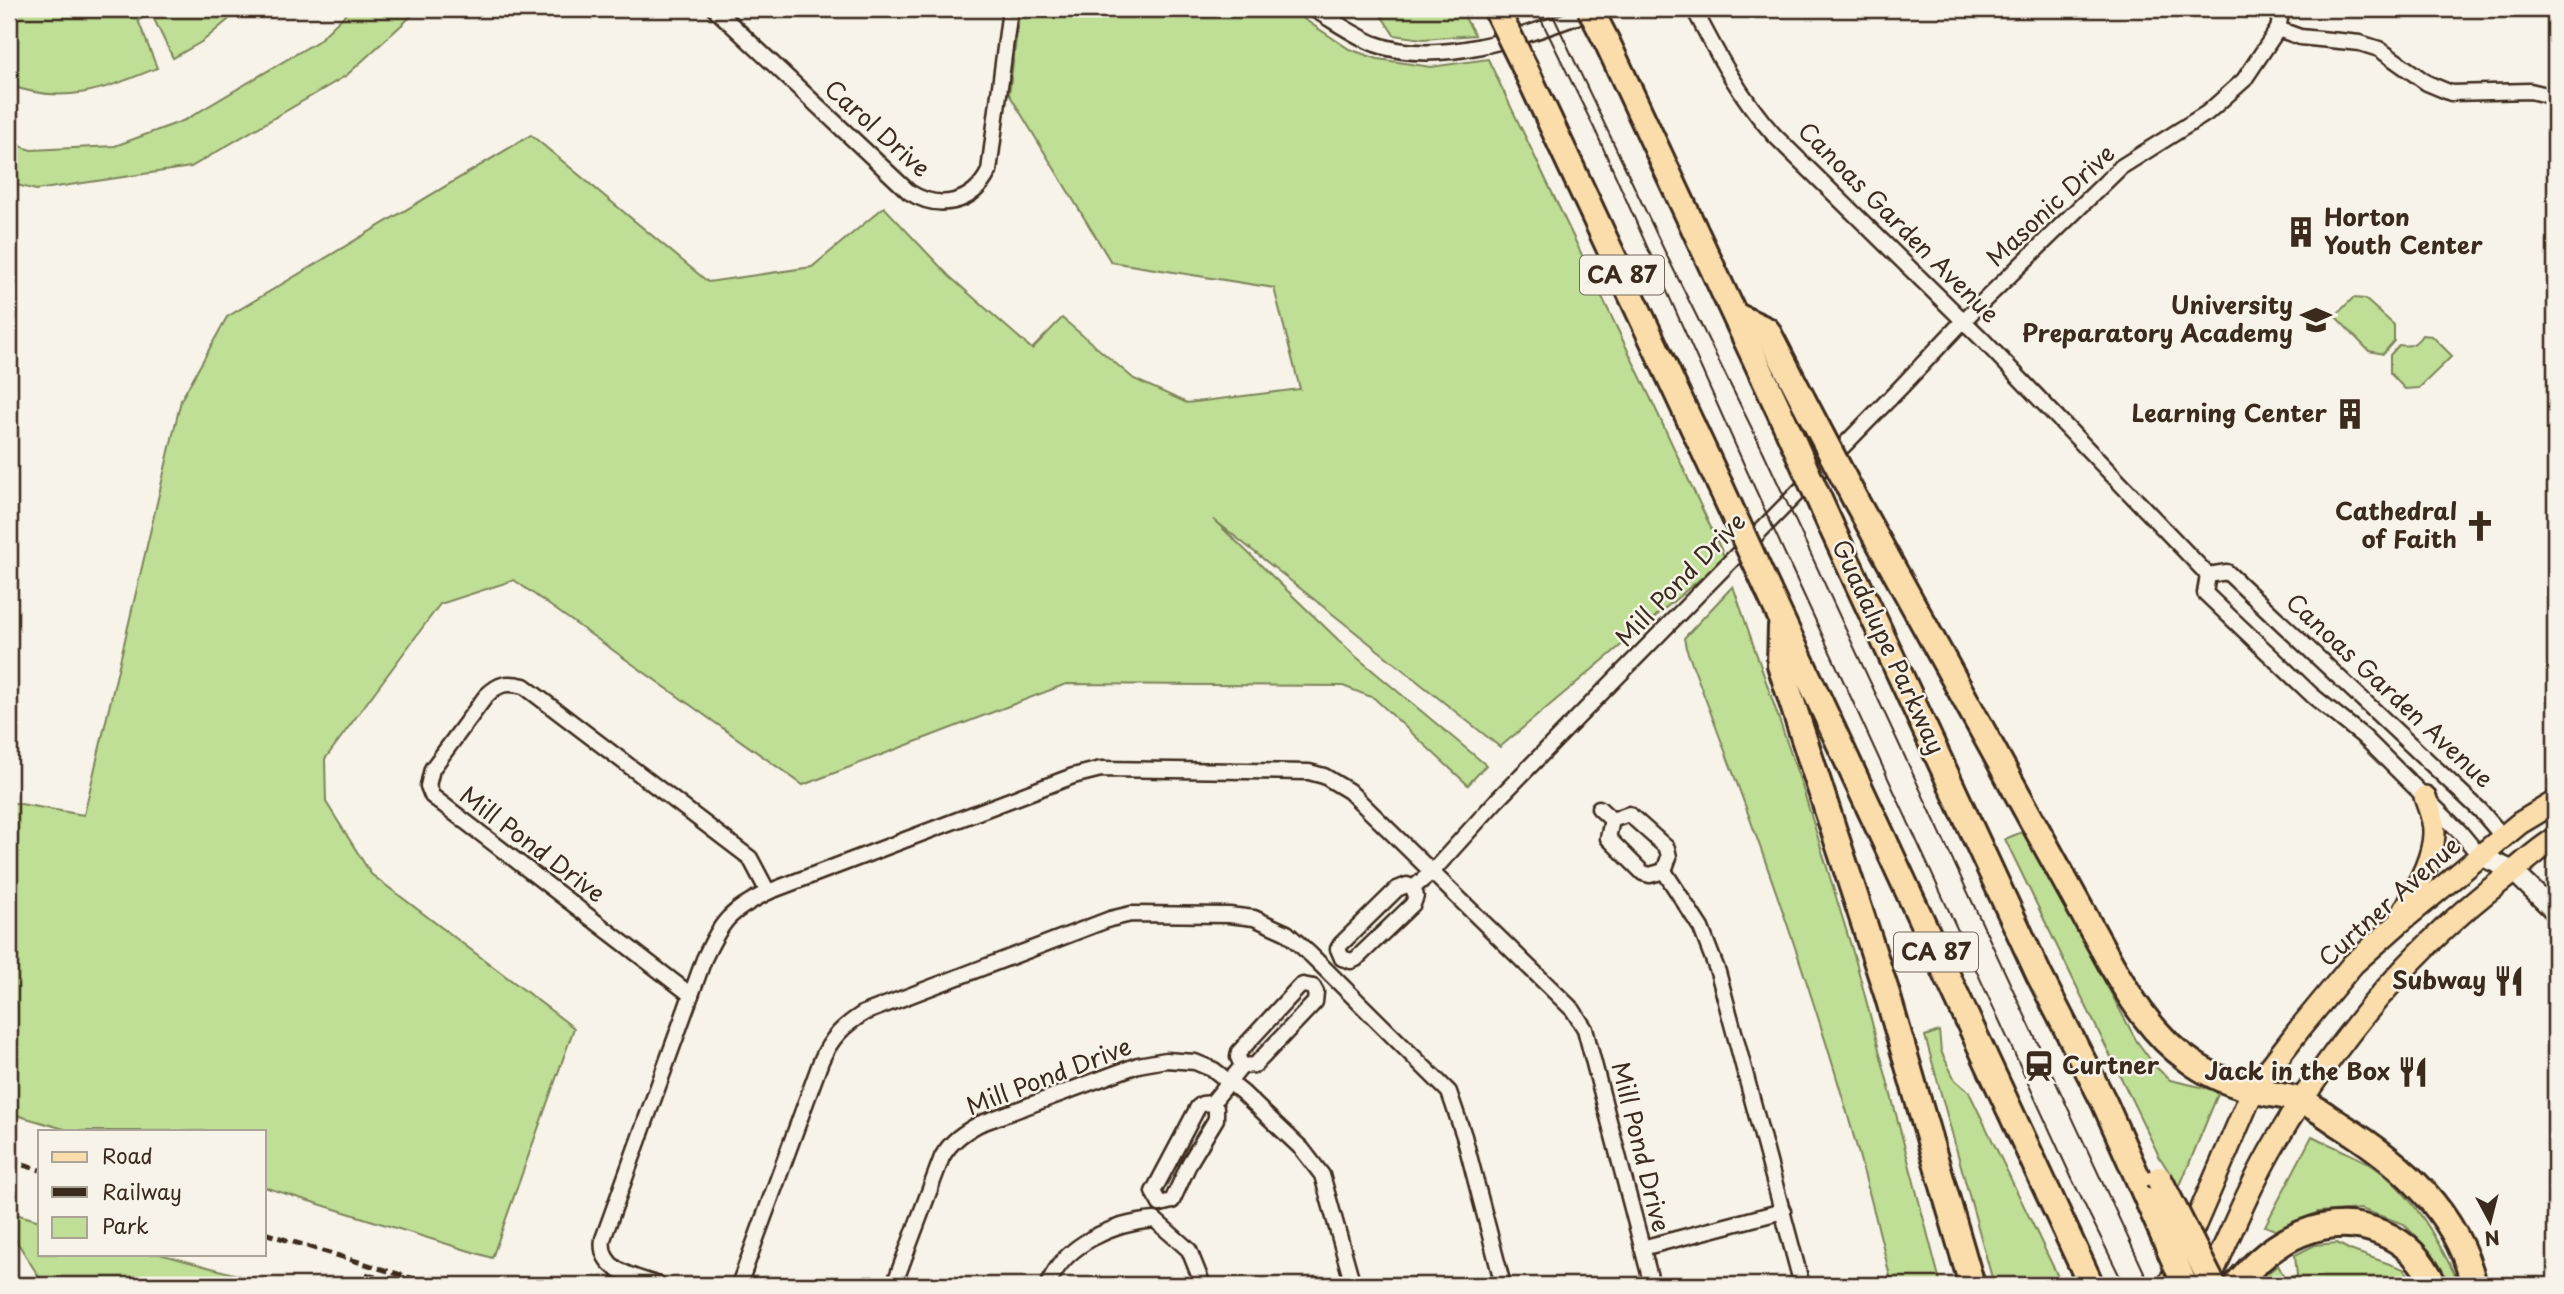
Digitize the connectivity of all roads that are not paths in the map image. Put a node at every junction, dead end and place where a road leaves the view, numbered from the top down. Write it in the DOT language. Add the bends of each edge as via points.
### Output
graph roads {
  1 [pos="715,9"];
  2 [pos="1010,9"];
  3 [pos="1313,9"];
  4 [pos="1496,9"];
  5 [pos="1590,9"];
  6 [pos="1601,9"];
  7 [pos="1694,9"];
  8 [pos="2282,9"];
  9 [pos="2278,29"];
  10 [pos="2555,97"];
  11 [pos="1735,315"];
  12 [pos="1963,321"];
  13 [pos="2208,575"];
  14 [pos="1781,620"];
  15 [pos="2425,797"];
  16 [pos="2555,802"];
  17 [pos="1599,808"];
  18 [pos="1612,820"];
  19 [pos="2503,837"];
  20 [pos="2555,839"];
  21 [pos="2479,855"];
  22 [pos="1664,871"];
  23 [pos="2513,871"];
  24 [pos="1432,872"];
  25 [pos="1413,888"];
  26 [pos="768,892"];
  27 [pos="2555,912"];
  28 [pos="2399,923"];
  29 [pos="1342,958"];
  30 [pos="1328,972"];
  31 [pos="1313,987"];
  32 [pos="691,995"];
  33 [pos="1242,1066"];
  34 [pos="1230,1083"];
  35 [pos="2253,1090"];
  36 [pos="2303,1101"];
  37 [pos="1213,1103"];
  38 [pos="2153,1190"];
  39 [pos="1160,1204"];
  40 [pos="1783,1211"];
  41 [pos="1155,1220"];
  42 [pos="1642,1248"];
  43 [pos="659,1285"];
  44 [pos="739,1285"];
  45 [pos="894,1285"];
  46 [pos="1048,1285"];
  47 [pos="1203,1285"];
  48 [pos="1353,1285"];
  49 [pos="1503,1285"];
  50 [pos="1652,1285"];
  51 [pos="1802,1285"];
  52 [pos="1972,1285"];
  53 [pos="2091,1285"];
  54 [pos="2169,1285"];
  55 [pos="2185,1285"];
  56 [pos="2207,1285"];
  57 [pos="2213,1285"];
  58 [pos="2236,1285"];
  59 [pos="2434,1285"];
  60 [pos="2474,1285"];
  1 -- 2 [label="street, Carol Drive" via="909,192 930,202 952,203 972,194 989,171"];
  3 -- 6 [label="street" via="1372,43 1419,53 1477,47"];
  4 -- 14 [label="highway, CA 87, bridge"];
  5 -- 11 [label="highway, Guadalupe Parkway, bridge"];
  7 -- 12 [label="street, Canoas Garden Avenue" via="1751,109"];
  8 -- 9 [label="street, Masonic Drive"];
  9 -- 10 [label="street" via="2300,37 2379,49 2427,83 2451,93 2530,91"];
  9 -- 12 [label="street, Masonic Drive" via="2244,80 2207,113 2121,167"];
  11 -- 35 [label="highway, bridge" via="1767,330 1856,501 2133,1002 2187,1060"];
  11 -- 38 [label="highway, Guadalupe Parkway, bridge" via="2039,975 2126,1149"];
  12 -- 13 [label="street, Canoas Garden Avenue"];
  12 -- 24 [label="street, Mill Pond Drive"];
  13 -- 15 [label="street, Canoas Garden Avenue" via="2205,593"];
  13 -- 19 [label="street, Canoas Garden Avenue" via="2227,572 2480,810"];
  14 -- 52 [label="highway" via="1780,666 1891,1007"];
  14 -- 53 [label="highway, CA 87"];
  15 -- 21 [label="street, Canoas Garden Avenue"];
  15 -- 28 [label="main road" via="2433,840 2427,864"];
  16 -- 19 [label="main road, Curtner Avenue"];
  17 -- 18 [label="street"];
  18 -- 22 [label="street" via="1608,838 1613,844 1643,873"];
  18 -- 22 [label="street" via="1629,814 1643,824 1667,848"];
  19 -- 21 [label="main road, Curtner Avenue"];
  19 -- 23 [label="street, Canoas Garden Avenue"];
  20 -- 23 [label="main road"];
  21 -- 23 [label="street, Canoas Garden Avenue"];
  21 -- 28 [label="main road, Curtner Avenue"];
  22 -- 40 [label="street" via="1701,928 1718,972"];
  23 -- 27 [label="street, Canoas Garden Avenue"];
  23 -- 36 [label="main road" via="2452,919 2390,981"];
  24 -- 25 [label="street, Mill Pond Drive"];
  24 -- 26 [label="street, Mill Pond Drive" via="1349,791 1324,776 1281,771 1101,769"];
  24 -- 42 [label="street, Mill Pond Drive" via="1573,1010 1585,1029"];
  25 -- 29 [label="street, Mill Pond Drive" via="1397,889 1341,944"];
  25 -- 29 [label="street, Mill Pond Drive" via="1413,904 1356,959"];
  26 -- 32 [label="street, Mill Pond Drive" via="739,907 720,925"];
  26 -- 32 [label="street, Mill Pond Drive" via="750,858 524,686 510,682 486,695 432,769 428,778 432,796"];
  28 -- 35 [label="main road, Curtner Avenue" via="2353,964"];
  29 -- 30 [label="street, Mill Pond Drive"];
  30 -- 31 [label="street, Mill Pond Drive"];
  30 -- 44 [label="street" via="1287,933 1254,918 1131,914 864,1013 846,1024 827,1047"];
  30 -- 49 [label="street" via="1449,1093"];
  31 -- 33 [label="street, Mill Pond Drive" via="1315,1002 1255,1065"];
  31 -- 33 [label="street, Mill Pond Drive" via="1299,987 1239,1052"];
  32 -- 43 [label="street, Mill Pond Drive" via="602,1245 607,1261 618,1271"];
  33 -- 34 [label="street, Mill Pond Drive"];
  34 -- 37 [label="street, Mill Pond Drive"];
  34 -- 45 [label="street, Mill Pond Drive" via="1195,1062 1166,1060 1138,1065 960,1135 942,1157"];
  34 -- 48 [label="street, Mill Pond Drive" via="1302,1149 1322,1175"];
  35 -- 36 [label="highway"];
  35 -- 54 [label="main road, Curtner Avenue"];
  36 -- 56 [label="main road" via="2255,1181"];
  36 -- 60 [label="highway" via="2406,1172 2448,1222"];
  37 -- 39 [label="street, Mill Pond Drive" via="1216,1119 1172,1201"];
  37 -- 39 [label="street, Mill Pond Drive" via="1198,1107 1173,1151 1153,1192"];
  38 -- 55 [label="highway, Guadalupe Parkway, bridge"];
  38 -- 57 [label="highway, bridge"];
  39 -- 41 [label="street, Mill Pond Drive"];
  40 -- 42 [label="street"];
  40 -- 51 [label="street"];
  41 -- 46 [label="street" via="1135,1222 1092,1238 1063,1261"];
  41 -- 47 [label="street" via="1189,1250"];
  42 -- 50 [label="street, Mill Pond Drive"];
  58 -- 59 [label="highway" via="2267,1253 2290,1239 2340,1223 2368,1227 2394,1238 2414,1254"];
}
